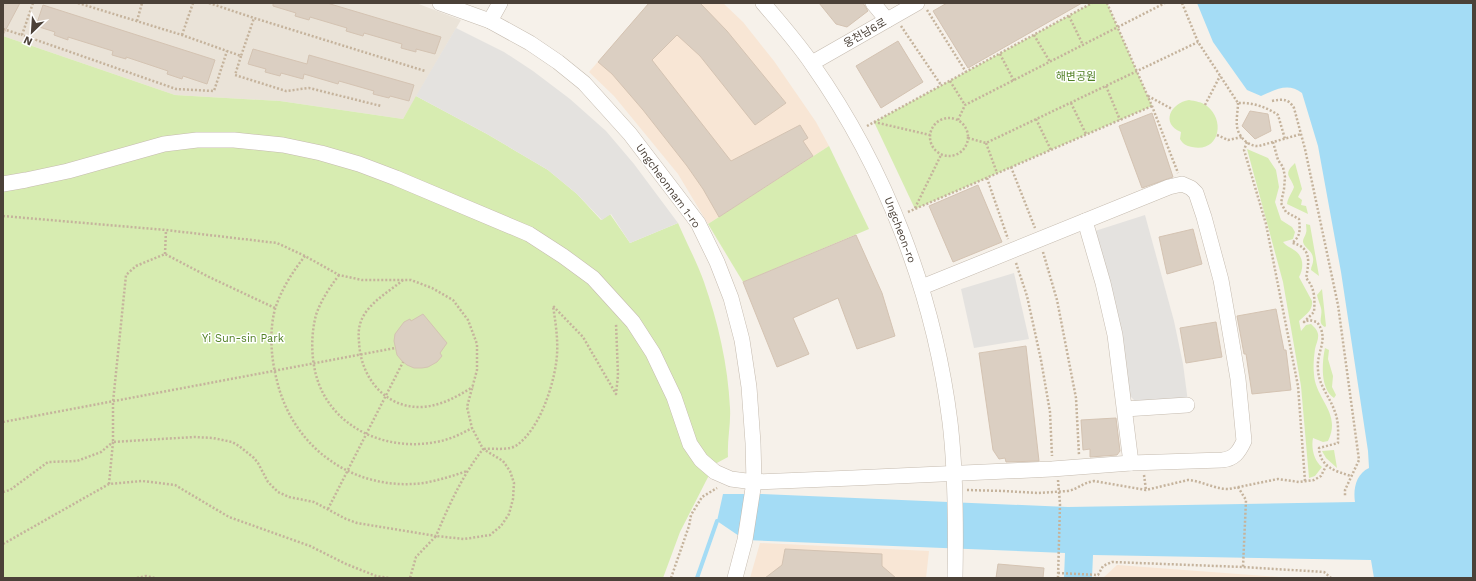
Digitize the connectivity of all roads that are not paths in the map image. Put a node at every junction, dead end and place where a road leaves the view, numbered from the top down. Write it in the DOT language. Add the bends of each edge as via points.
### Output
graph roads {
  1 [pos="440,3"];
  2 [pos="500,3"];
  3 [pos="763,3"];
  4 [pos="873,3"];
  5 [pos="922,6"];
  6 [pos="891,18"];
  7 [pos="490,20"];
  8 [pos="812,63"];
  9 [pos="3,184"];
  10 [pos="1085,221"];
  11 [pos="922,287"];
  12 [pos="1187,405"];
  13 [pos="1125,409"];
  14 [pos="1131,463"];
  15 [pos="954,474"];
  16 [pos="753,486"];
  17 [pos="735,578"];
  18 [pos="955,578"];
  1 -- 7 [label="street, Ungcheonnam 1-ro"];
  2 -- 7 [label="street"];
  3 -- 8 [label="street, Ungcheon-ro"];
  4 -- 6 [label="street"];
  5 -- 6 [label="street, 웅천남6로"];
  6 -- 8 [label="street, 웅천남6로"];
  7 -- 16 [label="street, Ungcheonnam 1-ro" via="530,43 584,83 630,134 698,223 731,298 742,340 749,387"];
  8 -- 11 [label="street, Ungcheon-ro" via="856,132 881,181"];
  9 -- 16 [label="street" via="68,171 164,144 197,140 234,140 283,145 359,164 529,234 593,278 633,322 653,353 674,397 690,444 701,460 715,472"];
  10 -- 11 [label="street"];
  10 -- 13 [label="street" via="1115,335"];
  10 -- 14 [label="street" via="1175,186 1191,188 1196,193 1204,217 1221,280 1238,380 1244,441 1236,455 1229,459"];
  11 -- 15 [label="street, Ungcheon-ro" via="945,387"];
  12 -- 13 [label="street"];
  13 -- 14 [label="street"];
  14 -- 15 [label="street"];
  15 -- 16 [label="street"];
  15 -- 18 [label="street, Ungcheon-ro"];
  16 -- 17 [label="street, Ungcheonnam 1-ro" via="745,540"];
}
